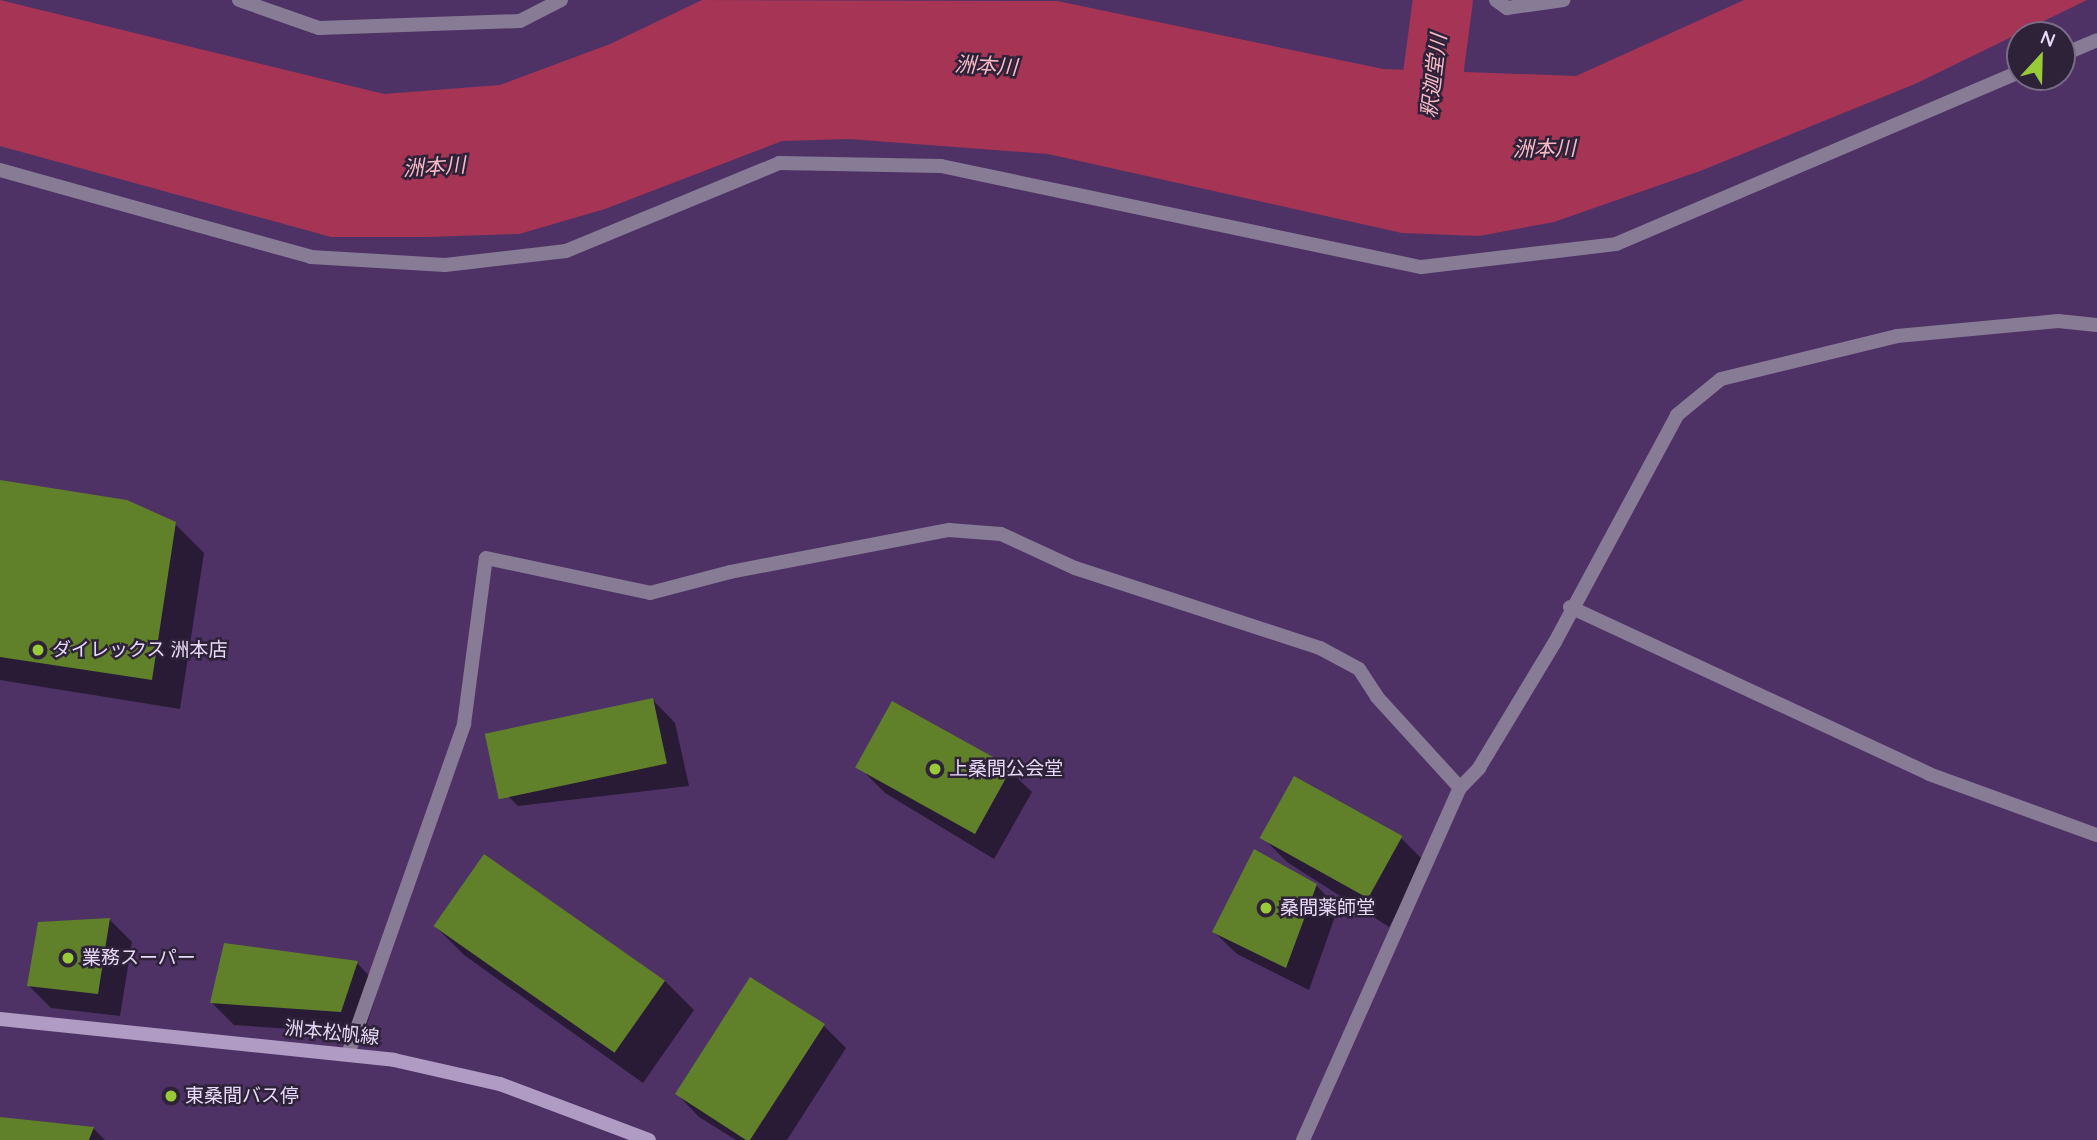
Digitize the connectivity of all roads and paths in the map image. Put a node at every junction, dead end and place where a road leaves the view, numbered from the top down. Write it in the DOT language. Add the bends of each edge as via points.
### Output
graph roads {
  1 [pos="239,0"];
  2 [pos="561,0"];
  3 [pos="1496,0"];
  4 [pos="1563,0"];
  5 [pos="2097,40"];
  6 [pos="2076,49"];
  7 [pos="2006,78"];
  8 [pos="0,170"];
  9 [pos="2097,325"];
  10 [pos="1570,607"];
  11 [pos="1460,788"];
  12 [pos="2097,835"];
  13 [pos="0,1019"];
  14 [pos="348,1054"];
  15 [pos="649,1140"];
  16 [pos="1303,1140"];
  1 -- 2 [label="street" via="318,28 520,21"];
  3 -- 4 [label="street" via="1507,8"];
  5 -- 6 [label="street"];
  7 -- 8 [label="street" via="1616,244 1421,267 941,166 779,163 566,251 445,265 312,257"];
  9 -- 10 [label="street" via="2058,321 1897,337 1721,380 1677,415"];
  10 -- 11 [label="street" via="1555,642 1479,768"];
  10 -- 12 [label="street" via="1929,774"];
  11 -- 14 [label="street" via="1377,697 1359,669 1330,653 1075,568 1002,534 949,530 730,572 650,593 486,558 464,724"];
  11 -- 16 [label="street"];
  13 -- 14 [label="main road, 洲本松帆線"];
  14 -- 15 [label="main road, 洲本松帆線" via="448,1070 500,1084"];
}
